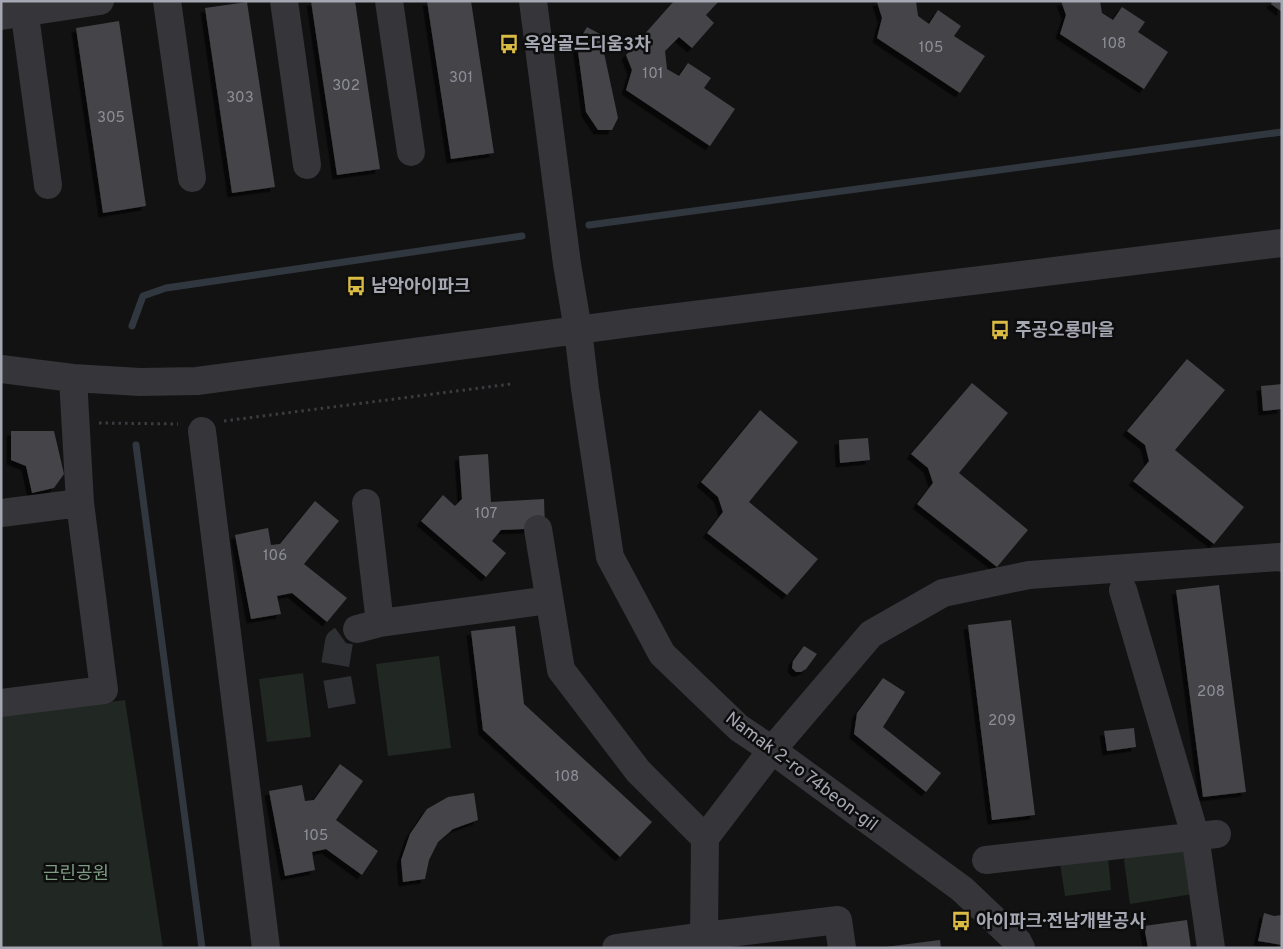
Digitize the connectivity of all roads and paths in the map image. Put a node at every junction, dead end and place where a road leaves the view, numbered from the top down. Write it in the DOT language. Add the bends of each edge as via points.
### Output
graph roads {
  1 [pos="100,1"];
  2 [pos="168,1"];
  3 [pos="284,1"];
  4 [pos="389,1"];
  5 [pos="534,1"];
  6 [pos="16,10"];
  7 [pos="411,152"];
  8 [pos="307,166"];
  9 [pos="192,178"];
  10 [pos="48,185"];
  11 [pos="1282,242"];
  12 [pos="578,330"];
  13 [pos="1,369"];
  14 [pos="73,378"];
  15 [pos="511,384"];
  16 [pos="76,422"];
  17 [pos="202,425"];
  18 [pos="80,503"];
  19 [pos="366,503"];
  20 [pos="1,513"];
  21 [pos="538,529"];
  22 [pos="1282,558"];
  23 [pos="1123,590"];
  24 [pos="549,600"];
  25 [pos="1,703"];
  26 [pos="772,750"];
  27 [pos="1206,835"];
  28 [pos="705,838"];
  29 [pos="986,860"];
  30 [pos="704,936"];
  31 [pos="780,937"];
  32 [pos="644,946"];
  33 [pos="266,948"];
  34 [pos="616,948"];
  35 [pos="842,948"];
  36 [pos="1021,948"];
  37 [pos="1211,948"];
  1 -- 6 [label="street"];
  2 -- 9 [label="street"];
  3 -- 8 [label="street"];
  4 -- 7 [label="street"];
  5 -- 12 [label="street, Namak 2-ro 74beon-gil" via="555,180"];
  6 -- 10 [label="street"];
  11 -- 12 [label="street"];
  12 -- 14 [label="street" via="197,381"];
  12 -- 26 [label="street, Namak 2-ro 74beon-gil" via="610,557 662,654 739,728"];
  13 -- 14 [label="street"];
  14 -- 16 [label="street"];
  15 -- 17 [label="path"];
  16 -- 17 [label="path"];
  16 -- 18 [label="street"];
  17 -- 33 [label="street"];
  18 -- 20 [label="street"];
  18 -- 25 [label="street" via="104,690"];
  19 -- 24 [label="street" via="368,626"];
  21 -- 24 [label="street"];
  22 -- 26 [label="street" via="1029,574 942,593 871,634"];
  23 -- 27 [label="street"];
  24 -- 28 [label="street" via="561,670 638,771"];
  26 -- 28 [label="street"];
  26 -- 36 [label="street, Namak 2-ro 74beon-gil" via="962,889"];
  27 -- 29 [label="street"];
  27 -- 37 [label="street"];
  28 -- 30 [label="street"];
  30 -- 31 [label="street"];
  30 -- 32 [label="street"];
  31 -- 35 [label="street" via="838,920"];
  32 -- 34 [label="street"];
}
